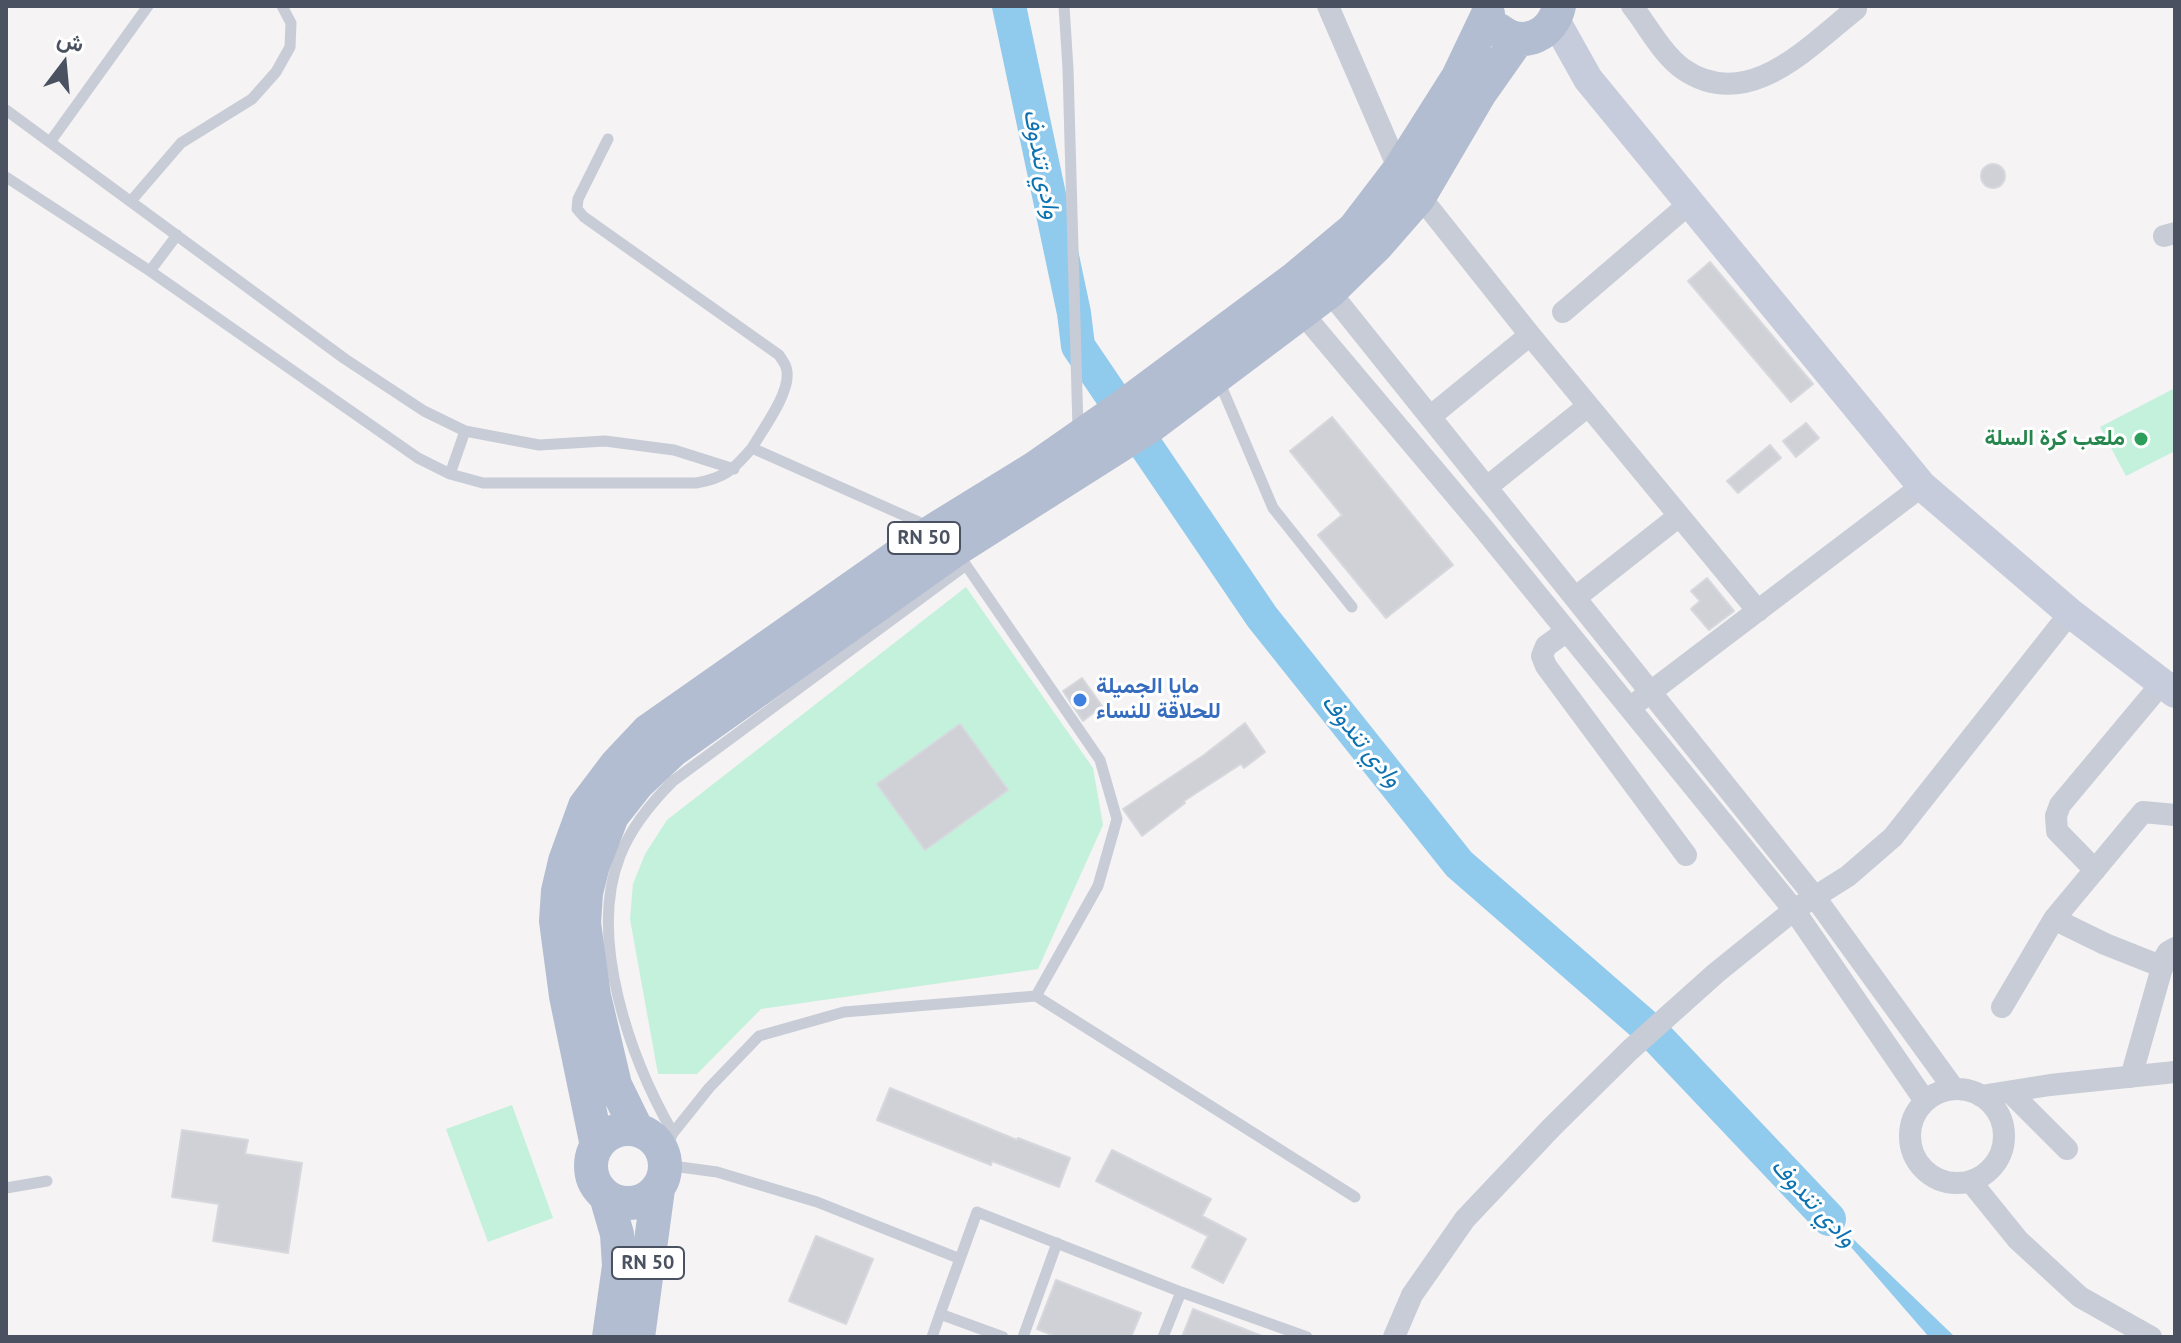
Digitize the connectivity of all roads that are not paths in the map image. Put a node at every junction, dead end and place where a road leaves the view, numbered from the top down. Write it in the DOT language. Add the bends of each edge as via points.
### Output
graph roads {
  1 [pos="148,6"];
  2 [pos="282,6"];
  3 [pos="1064,6"];
  4 [pos="1328,6"];
  5 [pos="1632,6"];
  6 [pos="1856,9"];
  7 [pos="1487,10"];
  8 [pos="1541,26"];
  9 [pos="6,110"];
  10 [pos="608,139"];
  11 [pos="50,142"];
  12 [pos="1399,170"];
  13 [pos="6,177"];
  14 [pos="1419,197"];
  15 [pos="131,201"];
  16 [pos="1690,203"];
  17 [pos="177,235"];
  18 [pos="150,271"];
  19 [pos="1319,280"];
  20 [pos="1563,312"];
  21 [pos="1303,314"];
  22 [pos="1530,335"];
  23 [pos="1217,377"];
  24 [pos="1588,406"];
  25 [pos="1431,416"];
  26 [pos="465,431"];
  27 [pos="1079,438"];
  28 [pos="752,448"];
  29 [pos="734,469"];
  30 [pos="450,474"];
  31 [pos="1922,486"];
  32 [pos="1487,487"];
  33 [pos="1679,516"];
  34 [pos="953,548"];
  35 [pos="1575,598"];
  36 [pos="1352,607"];
  37 [pos="1758,611"];
  38 [pos="2070,613"];
  39 [pos="1567,631"];
  40 [pos="2169,688"];
  41 [pos="1650,692"];
  42 [pos="1630,709"];
  43 [pos="2175,815"];
  44 [pos="1686,855"];
  45 [pos="2095,870"];
  46 [pos="1814,896"];
  47 [pos="1794,910"];
  48 [pos="2054,919"];
  49 [pos="2169,958"];
  50 [pos="1036,996"];
  51 [pos="2002,1007"];
  52 [pos="2175,1072"];
  53 [pos="2131,1077"];
  54 [pos="1954,1089"];
  55 [pos="2010,1092"];
  56 [pos="1981,1096"];
  57 [pos="1925,1101"];
  58 [pos="637,1130"];
  59 [pos="597,1146"];
  60 [pos="2067,1149"];
  61 [pos="665,1160"];
  62 [pos="47,1181"];
  63 [pos="1971,1182"];
  64 [pos="6,1188"];
  65 [pos="606,1196"];
  66 [pos="1355,1197"];
  67 [pos="1057,1243"];
  68 [pos="958,1258"];
  69 [pos="1181,1292"];
  70 [pos="940,1314"];
  71 [pos="609,1337"];
  72 [pos="638,1337"];
  73 [pos="932,1337"];
  74 [pos="1003,1337"];
  75 [pos="1023,1337"];
  76 [pos="1163,1337"];
  77 [pos="1307,1337"];
  78 [pos="1394,1337"];
  79 [pos="2151,1337"];
  1 -- 11 [label="lane"];
  2 -- 15 [label="lane" via="291,23 290,47 276,72 252,99 181,143"];
  3 -- 27 [label="lane"];
  4 -- 12 [label="street"];
  5 -- 6 [label="street" via="1683,69 1721,83 1776,73"];
  7 -- 8 [label="main road" via="1505,35"];
  7 -- 12 [label="main road, RN 50" via="1458,77"];
  8 -- 14 [label="main road, RN 50" via="1480,93"];
  8 -- 16 [label="main road"];
  9 -- 11 [label="lane"];
  10 -- 28 [label="lane" via="577,209 779,355 788,368 781,397"];
  11 -- 15 [label="lane"];
  12 -- 14 [label="street"];
  12 -- 19 [label="main road, RN 50"];
  13 -- 18 [label="lane"];
  14 -- 19 [label="main road, RN 50" via="1377,245"];
  14 -- 22 [label="street"];
  15 -- 17 [label="lane"];
  16 -- 20 [label="street"];
  16 -- 31 [label="main road"];
  17 -- 18 [label="lane"];
  17 -- 26 [label="lane" via="345,359"];
  18 -- 30 [label="lane" via="418,458"];
  19 -- 21 [label="main road, RN 50"];
  19 -- 25 [label="street"];
  19 -- 27 [label="main road, RN 50"];
  21 -- 23 [label="main road, RN 50"];
  21 -- 39 [label="street"];
  22 -- 24 [label="street"];
  22 -- 25 [label="street"];
  23 -- 34 [label="main road, RN 50" via="1152,425"];
  23 -- 36 [label="lane" via="1273,508"];
  24 -- 32 [label="street"];
  24 -- 33 [label="street"];
  25 -- 32 [label="street"];
  26 -- 29 [label="lane" via="539,445 605,441 674,450"];
  26 -- 30 [label="lane"];
  27 -- 34 [label="main road, RN 50" via="1035,468"];
  28 -- 29 [label="lane"];
  28 -- 34 [label="lane"];
  29 -- 30 [label="lane" via="719,479 696,483 483,483"];
  31 -- 37 [label="street"];
  31 -- 38 [label="main road"];
  32 -- 35 [label="street"];
  33 -- 35 [label="street"];
  33 -- 37 [label="street"];
  34 -- 50 [label="lane" via="1100,760 1117,819 1098,886"];
  34 -- 58 [label="main road, RN 50" via="672,751 612,816 593,865 584,923 615,1085"];
  34 -- 59 [label="main road, RN 50" via="648,731 585,806 561,876 556,921"];
  34 -- 61 [label="lane" via="673,781 644,811 619,856 609,900 611,961"];
  35 -- 41 [label="street"];
  37 -- 41 [label="street"];
  38 -- 40 [label="main road"];
  38 -- 46 [label="street" via="1893,837 1848,876"];
  39 -- 42 [label="street"];
  39 -- 44 [label="street" via="1546,646 1546,666"];
  40 -- 45 [label="street" via="2060,805 2057,831"];
  41 -- 42 [label="street"];
  41 -- 46 [label="street"];
  42 -- 47 [label="street"];
  43 -- 45 [label="street" via="2143,812"];
  45 -- 48 [label="street"];
  46 -- 47 [label="street"];
  46 -- 54 [label="street"];
  47 -- 57 [label="street"];
  47 -- 78 [label="street" via="1630,1050 1476,1208 1425,1274"];
  48 -- 49 [label="street" via="2105,944"];
  48 -- 51 [label="street"];
  49 -- 53 [label="street"];
  50 -- 61 [label="lane" via="844,1012 759,1036 709,1088"];
  50 -- 66 [label="lane"];
  52 -- 53 [label="street"];
  53 -- 55 [label="street"];
  54 -- 56 [label="street"];
  54 -- 57 [label="street"];
  55 -- 56 [label="street"];
  55 -- 60 [label="street"];
  56 -- 63 [label="street" via="2001,1119 2003,1150 1985,1175"];
  57 -- 63 [label="street" via="1910,1129 1915,1160 1939,1180"];
  58 -- 59 [label="main road" via="615,1132"];
  58 -- 61 [label="main road" via="657,1144"];
  59 -- 65 [label="main road" via="591,1167"];
  61 -- 65 [label="main road" via="650,1197 627,1204"];
  61 -- 68 [label="lane" via="817,1202"];
  61 -- 72 [label="main road, RN 50"];
  62 -- 64 [label="lane"];
  63 -- 79 [label="street" via="2018,1240 2080,1297"];
  65 -- 71 [label="main road, RN 50" via="619,1266"];
  67 -- 68 [label="lane" via="977,1212"];
  67 -- 69 [label="lane"];
  67 -- 75 [label="lane"];
  68 -- 70 [label="lane"];
  69 -- 76 [label="lane"];
  69 -- 77 [label="lane"];
  70 -- 73 [label="lane"];
  70 -- 74 [label="lane"];
}
